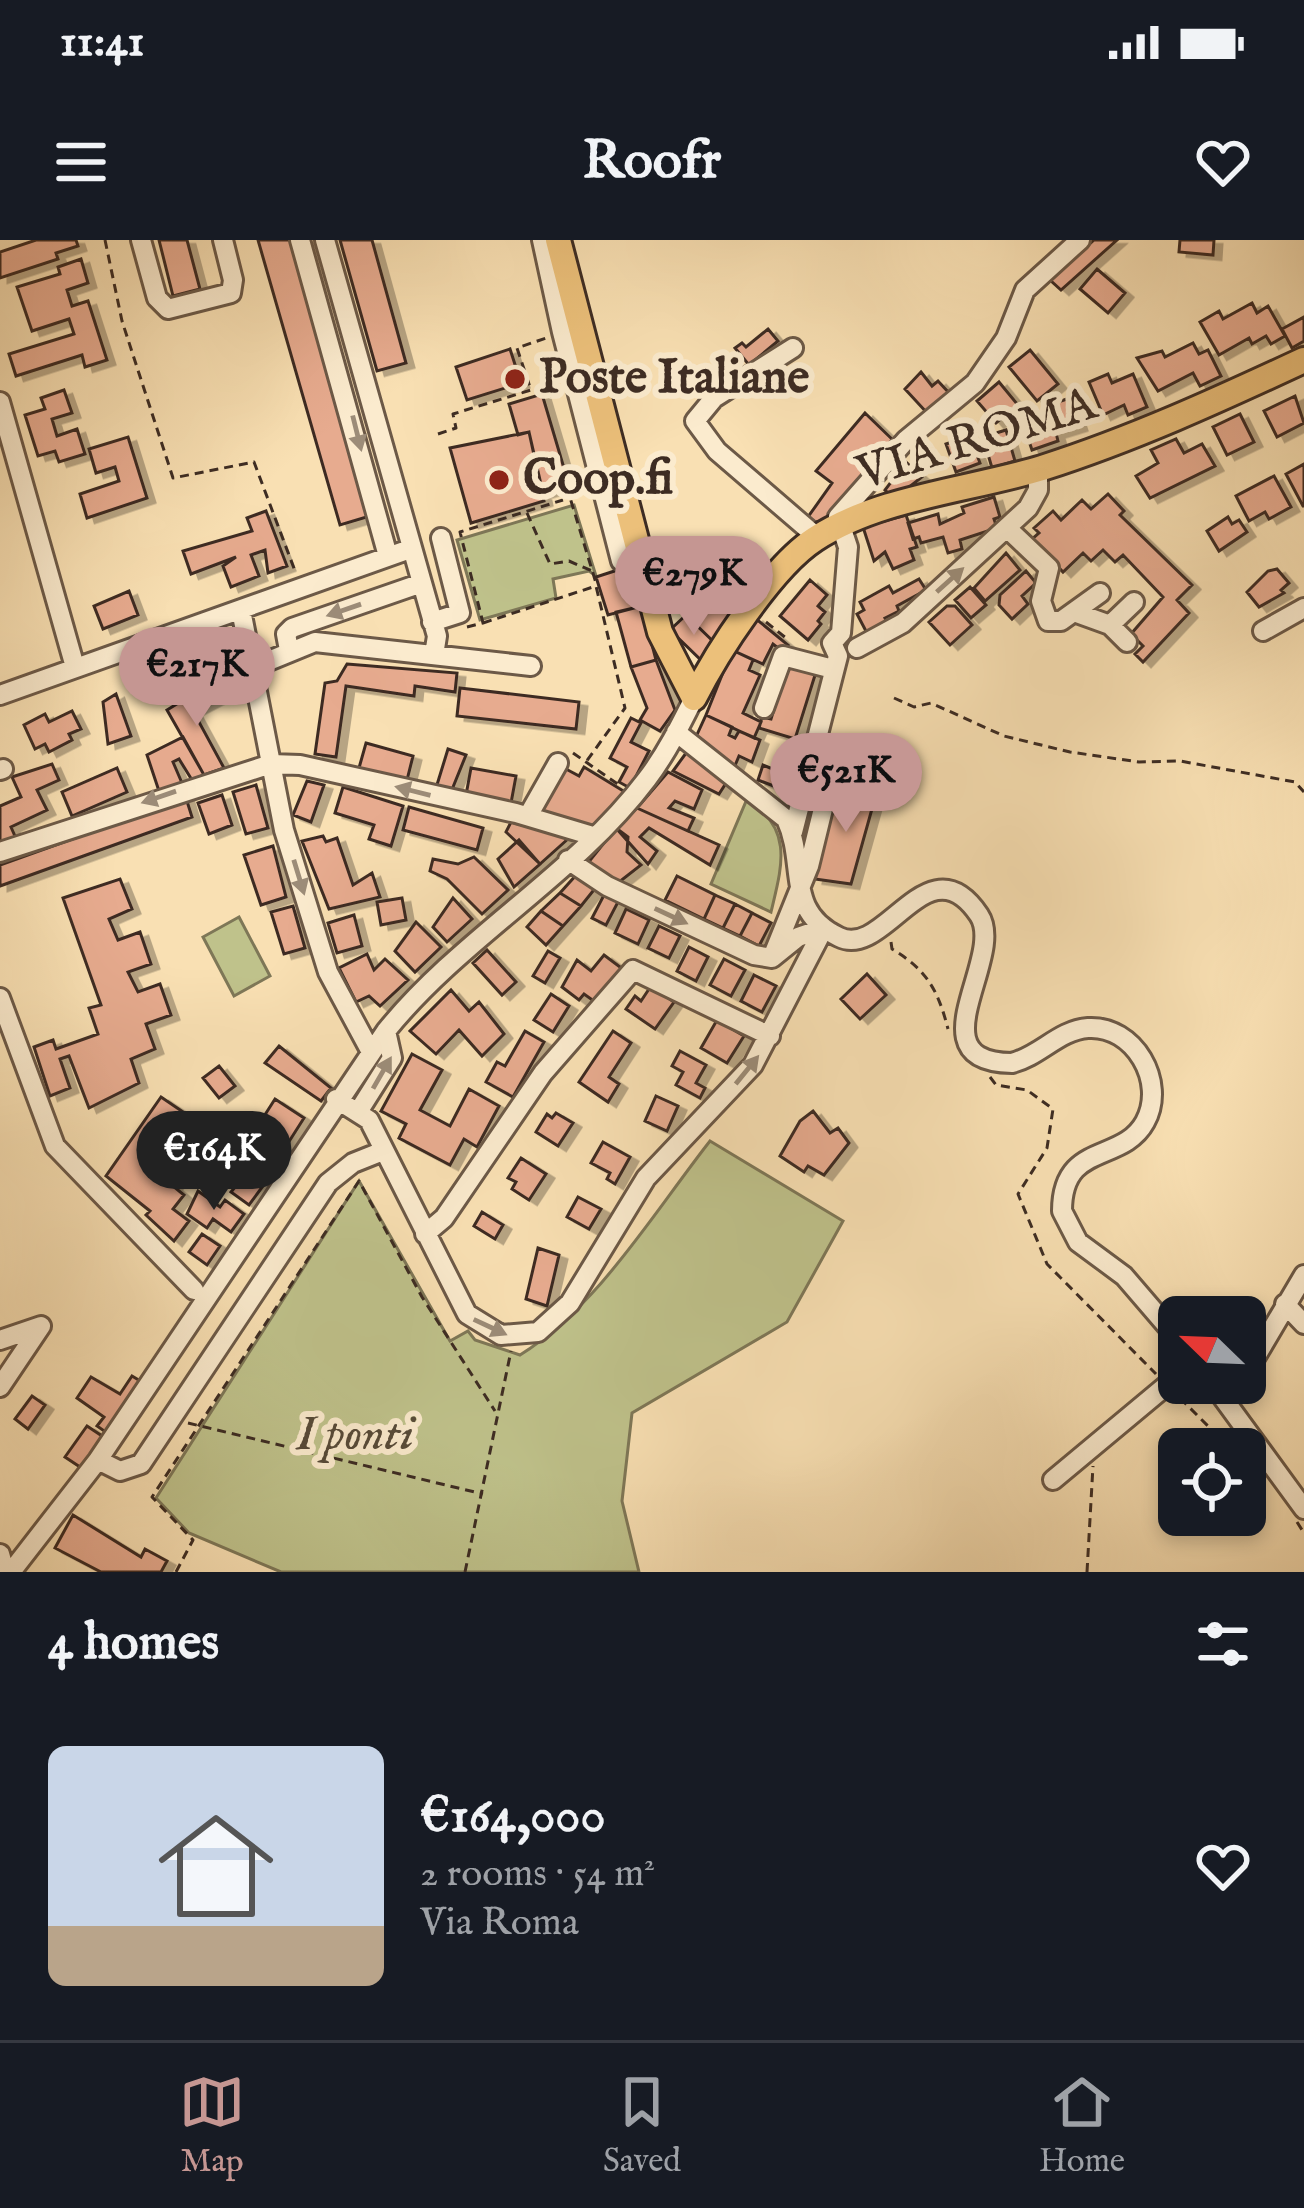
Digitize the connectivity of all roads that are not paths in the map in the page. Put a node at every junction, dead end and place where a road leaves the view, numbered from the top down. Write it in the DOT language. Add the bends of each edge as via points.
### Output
graph roads {
  1 [pos="141,240"];
  2 [pos="223,240"];
  3 [pos="300,240"];
  4 [pos="325,240"];
  5 [pos="542,240"];
  6 [pos="558,240"];
  7 [pos="1080,240"];
  8 [pos="571,329"];
  9 [pos="793,347"];
  10 [pos="1300,368"];
  11 [pos="354,385"];
  12 [pos="0,402"];
  13 [pos="1037,469"];
  14 [pos="841,526"];
  15 [pos="1007,528"];
  16 [pos="450,535"];
  17 [pos="817,538"];
  18 [pos="410,549"];
  19 [pos="388,556"];
  20 [pos="419,584"];
  21 [pos="1100,593"];
  22 [pos="1134,602"];
  23 [pos="1304,608"];
  24 [pos="241,610"];
  25 [pos="1074,612"];
  26 [pos="432,622"];
  27 [pos="1110,625"];
  28 [pos="1263,631"];
  29 [pos="1127,642"];
  30 [pos="289,650"];
  31 [pos="434,655"];
  32 [pos="843,657"];
  33 [pos="532,666"];
  34 [pos="254,667"];
  35 [pos="75,668"];
  36 [pos="0,695"];
  37 [pos="694,698"];
  38 [pos="764,708"];
  39 [pos="676,733"];
  40 [pos="558,763"];
  41 [pos="271,764"];
  42 [pos="838,774"];
  43 [pos="528,816"];
  44 [pos="793,832"];
  45 [pos="593,836"];
  46 [pos="0,852"];
  47 [pos="568,860"];
  48 [pos="798,891"];
  49 [pos="824,928"];
  50 [pos="772,958"];
  51 [pos="0,998"];
  52 [pos="386,1031"];
  53 [pos="770,1036"];
  54 [pos="371,1052"];
  55 [pos="336,1099"];
  56 [pos="358,1112"];
  57 [pos="383,1151"];
  58 [pos="425,1234"];
  59 [pos="1304,1275"];
  60 [pos="194,1290"];
  61 [pos="1285,1304"];
  62 [pos="1154,1308"];
  63 [pos="1158,1313"];
  64 [pos="1304,1324"];
  65 [pos="1158,1330"];
  66 [pos="1266,1338"];
  67 [pos="0,1340"];
  68 [pos="0,1388"];
  69 [pos="1158,1392"];
  70 [pos="1228,1404"];
  71 [pos="1235,1404"];
  72 [pos="1233,1411"];
  73 [pos="98,1460"];
  74 [pos="1053,1480"];
  75 [pos="1304,1509"];
  76 [pos="0,1554"];
  77 [pos="8,1572"];
  1 -- 2 [label="street" via="157,298 169,309 231,293"];
  3 -- 11 [label="street"];
  4 -- 11 [label="street"];
  5 -- 8 [label="street"];
  6 -- 8 [label="main road"];
  7 -- 14 [label="street" via="1034,279 975,383 859,489 838,518"];
  8 -- 37 [label="main road" via="668,655"];
  9 -- 17 [label="street" via="714,398 695,421 717,452"];
  10 -- 13 [label="main road, VIA ROMA"];
  11 -- 18 [label="street"];
  11 -- 19 [label="street, one-way"];
  12 -- 35 [label="street"];
  13 -- 14 [label="main road, VIA ROMA"];
  13 -- 15 [label="street" via="1034,502"];
  14 -- 17 [label="main road, VIA ROMA"];
  14 -- 32 [label="street" via="848,547 841,633 832,643"];
  15 -- 25 [label="street" via="1049,568 1041,601 1048,621"];
  32 -- 15 [label="street, one-way" via="902,623"];
  16 -- 26 [label="street" via="460,613"];
  17 -- 37 [label="main road, VIA ROMA" via="751,613"];
  18 -- 19 [label="street"];
  18 -- 20 [label="street"];
  19 -- 24 [label="street"];
  20 -- 26 [label="street"];
  20 -- 30 [label="street, one-way" via="292,628"];
  21 -- 25 [label="street"];
  22 -- 27 [label="street"];
  23 -- 28 [label="street"];
  24 -- 34 [label="street"];
  24 -- 35 [label="street"];
  25 -- 27 [label="street"];
  26 -- 31 [label="street"];
  27 -- 29 [label="street"];
  30 -- 31 [label="street" via="323,643"];
  30 -- 34 [label="street"];
  31 -- 33 [label="street"];
  32 -- 38 [label="street" via="783,656"];
  32 -- 44 [label="street"];
  34 -- 41 [label="street"];
  35 -- 36 [label="street"];
  37 -- 39 [label="street, VIA ROMA"];
  39 -- 44 [label="street" via="767,799"];
  39 -- 45 [label="street, VIA ROMA"];
  40 -- 43 [label="street"];
  43 -- 41 [label="street, one-way"];
  41 -- 46 [label="street, one-way"];
  41 -- 54 [label="street, one-way" via="328,972"];
  42 -- 48 [label="street"];
  43 -- 45 [label="street"];
  44 -- 48 [label="street"];
  45 -- 47 [label="street, VIA ROMA"];
  47 -- 50 [label="street, one-way" via="607,886"];
  47 -- 52 [label="street, VIA ROMA" via="438,973"];
  48 -- 49 [label="street"];
  48 -- 50 [label="street"];
  49 -- 50 [label="street"];
  49 -- 53 [label="street"];
  49 -- 62 [label="street" via="850,941 922,894 961,897 978,914 987,950 963,1022 974,1047 990,1059 1021,1060 1092,1028 1118,1034 1138,1051 1150,1079 1149,1115 1132,1138 1074,1171 1062,1211 1078,1242"];
  51 -- 60 [label="street" via="55,1146"];
  52 -- 54 [label="street, VIA ROMA"];
  56 -- 52 [label="street, one-way" via="392,1058"];
  53 -- 58 [label="street" via="633,970 543,1073"];
  58 -- 53 [label="street, one-way" via="467,1314 489,1330 538,1332 558,1318 646,1178 745,1075"];
  54 -- 55 [label="street, VIA ROMA"];
  55 -- 56 [label="street"];
  55 -- 73 [label="street, VIA ROMA"];
  56 -- 57 [label="street"];
  57 -- 58 [label="street"];
  57 -- 73 [label="street" via="328,1183 134,1469"];
  59 -- 61 [label="street"];
  61 -- 64 [label="street"];
  61 -- 66 [label="street"];
  62 -- 63 [label="street"];
  62 -- 65 [label="street"];
  67 -- 68 [label="street" via="41,1326"];
  69 -- 74 [label="street"];
  70 -- 72 [label="street"];
  71 -- 72 [label="street"];
  72 -- 75 [label="street"];
  73 -- 77 [label="street, VIA ROMA"];
  76 -- 77 [label="street"];
}
